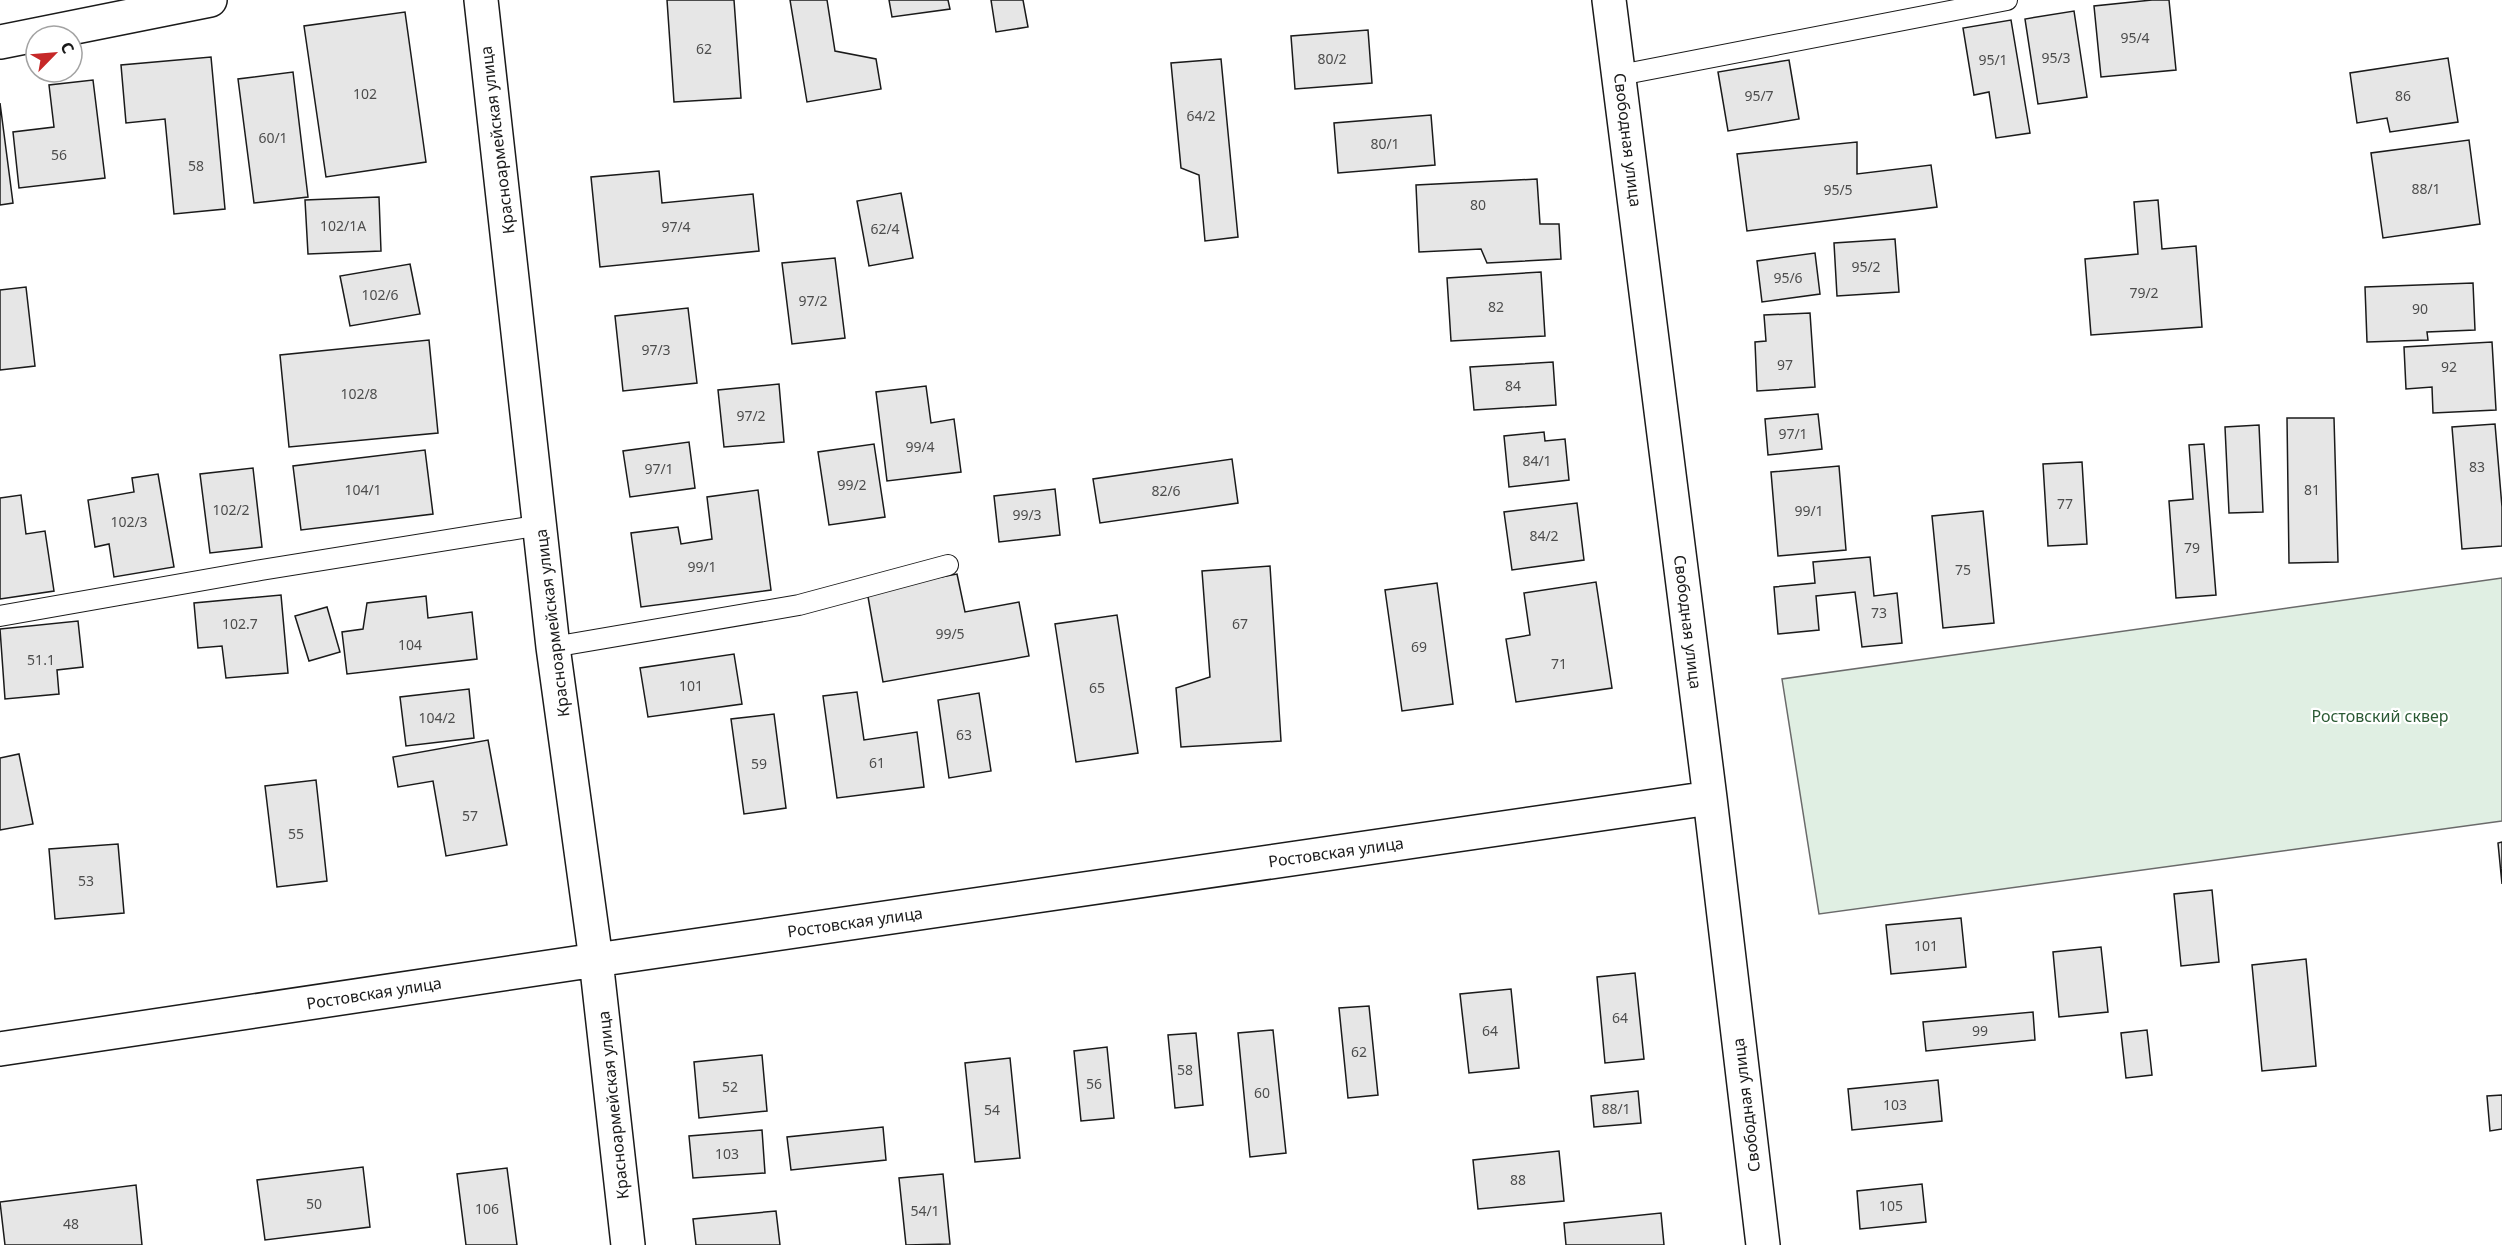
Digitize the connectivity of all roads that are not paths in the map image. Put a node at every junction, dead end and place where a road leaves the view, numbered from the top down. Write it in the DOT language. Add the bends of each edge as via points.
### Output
graph roads {
  1 [pos="210,0"];
  2 [pos="481,0"];
  3 [pos="1609,0"];
  4 [pos="2007,0"];
  5 [pos="0,42"];
  6 [pos="1620,75"];
  7 [pos="541,525"];
  8 [pos="948,565"];
  9 [pos="0,616"];
  10 [pos="554,647"];
  11 [pos="1710,798"];
  12 [pos="596,960"];
  13 [pos="0,1049"];
  14 [pos="628,1245"];
  15 [pos="1763,1245"];
  1 -- 5 [label="street"];
  2 -- 7 [label="street, Красноармейская улица"];
  3 -- 6 [label="street, Свободная улица"];
  4 -- 6 [label="lane"];
  6 -- 11 [label="street, Свободная улица"];
  7 -- 9 [label="lane"];
  7 -- 10 [label="street, Красноармейская улица"];
  8 -- 10 [label="lane" via="799,605"];
  10 -- 12 [label="street, Красноармейская улица"];
  11 -- 12 [label="street, Ростовская улица"];
  11 -- 15 [label="street, Свободная улица"];
  12 -- 13 [label="street, Ростовская улица"];
  12 -- 14 [label="street, Красноармейская улица"];
}
